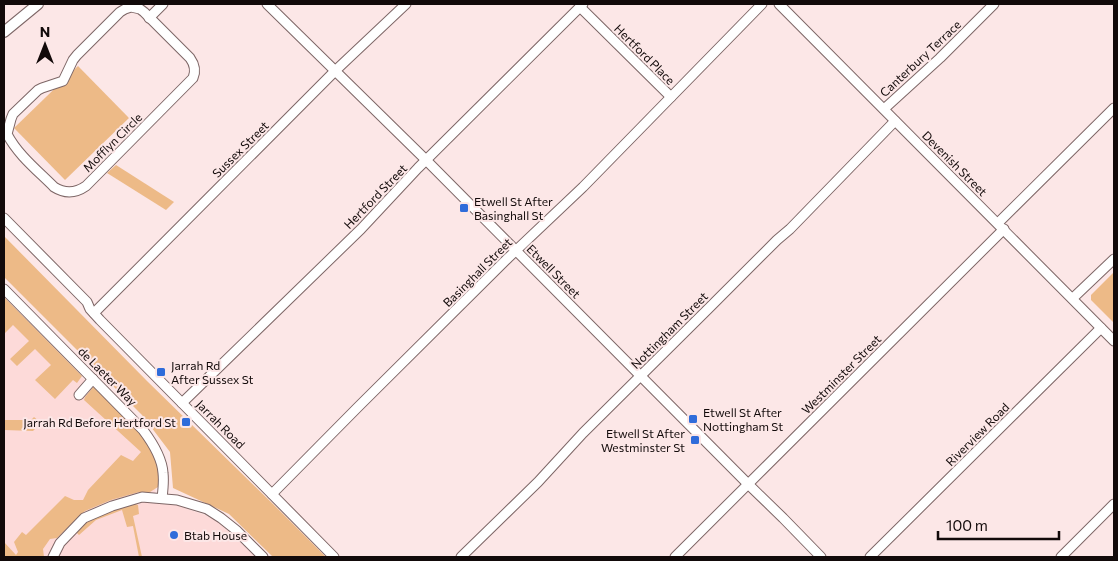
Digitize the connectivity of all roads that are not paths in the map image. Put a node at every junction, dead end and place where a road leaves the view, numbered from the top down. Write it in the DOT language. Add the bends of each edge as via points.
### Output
graph roads {
  1 [pos="29,4"];
  2 [pos="38,4"];
  3 [pos="163,4"];
  4 [pos="267,4"];
  5 [pos="406,4"];
  6 [pos="762,4"];
  7 [pos="779,4"];
  8 [pos="994,4"];
  9 [pos="581,5"];
  10 [pos="149,18"];
  11 [pos="4,23"];
  12 [pos="4,32"];
  13 [pos="336,70"];
  14 [pos="671,97"];
  15 [pos="1114,108"];
  16 [pos="884,109"];
  17 [pos="896,121"];
  18 [pos="426,160"];
  19 [pos="4,218"];
  20 [pos="1001,226"];
  21 [pos="4,227"];
  22 [pos="516,251"];
  23 [pos="1114,259"];
  24 [pos="4,289"];
  25 [pos="1073,298"];
  26 [pos="92,311"];
  27 [pos="1101,328"];
  28 [pos="1114,341"];
  29 [pos="640,376"];
  30 [pos="93,379"];
  31 [pos="78,394"];
  32 [pos="182,403"];
  33 [pos="748,484"];
  34 [pos="272,494"];
  35 [pos="162,498"];
  36 [pos="1114,504"];
  37 [pos="53,557"];
  38 [pos="263,557"];
  39 [pos="334,557"];
  40 [pos="461,557"];
  41 [pos="675,557"];
  42 [pos="820,557"];
  43 [pos="870,557"];
  44 [pos="1061,557"];
  1 -- 11 [label="main road"];
  2 -- 12 [label="main road"];
  3 -- 10 [label="street"];
  4 -- 13 [label="street, Etwell Street"];
  5 -- 13 [label="street, Sussex Street"];
  6 -- 14 [label="street, Basinghall Street"];
  7 -- 16 [label="street, Devenish Street"];
  8 -- 16 [label="street, Canterbury Terrace"];
  9 -- 14 [label="street, Hertford Place"];
  9 -- 18 [label="street, Hertford Street"];
  10 -- 10 [label="street, Mofflyn Circle" via="135,8 120,12 77,55 64,81 38,90 11,119 7,134 12,143 59,190 71,192 86,186 193,78 192,61"];
  13 -- 18 [label="street, Etwell Street"];
  13 -- 26 [label="street, Sussex Street"];
  14 -- 22 [label="street, Basinghall Street" via="583,188"];
  15 -- 20 [label="street, Westminster Street"];
  16 -- 17 [label="street, Devenish Street"];
  17 -- 20 [label="street, Devenish Street"];
  17 -- 29 [label="street, Nottingham Street"];
  18 -- 22 [label="street, Etwell Street"];
  18 -- 32 [label="street, Hertford Street" via="361,229"];
  19 -- 26 [label="street, Jarrah Road" via="87,302"];
  20 -- 25 [label="street, Devenish Street"];
  20 -- 33 [label="street, Westminster Street"];
  21 -- 26 [label="street, Jarrah Road" via="82,306"];
  22 -- 29 [label="street, Etwell Street"];
  22 -- 34 [label="street, Basinghall Street"];
  23 -- 25 [label="street"];
  24 -- 30 [label="street, de Laeter Way"];
  25 -- 27 [label="street, Devenish Street"];
  26 -- 32 [label="street, Jarrah Road"];
  27 -- 28 [label="street, Devenish Street"];
  27 -- 43 [label="street, Riverview Road"];
  29 -- 33 [label="street, Etwell Street"];
  29 -- 40 [label="street, Nottingham Street"];
  30 -- 31 [label="street"];
  30 -- 35 [label="street, de Laeter Way" via="151,441 163,472"];
  32 -- 34 [label="street, Jarrah Road"];
  33 -- 41 [label="street, Westminster Street"];
  33 -- 42 [label="street, Etwell Street"];
  34 -- 39 [label="street, Jarrah Road"];
  35 -- 37 [label="street" via="142,497 84,518 60,543"];
  35 -- 38 [label="street" via="192,504 221,518"];
  36 -- 44 [label="street"];
}
